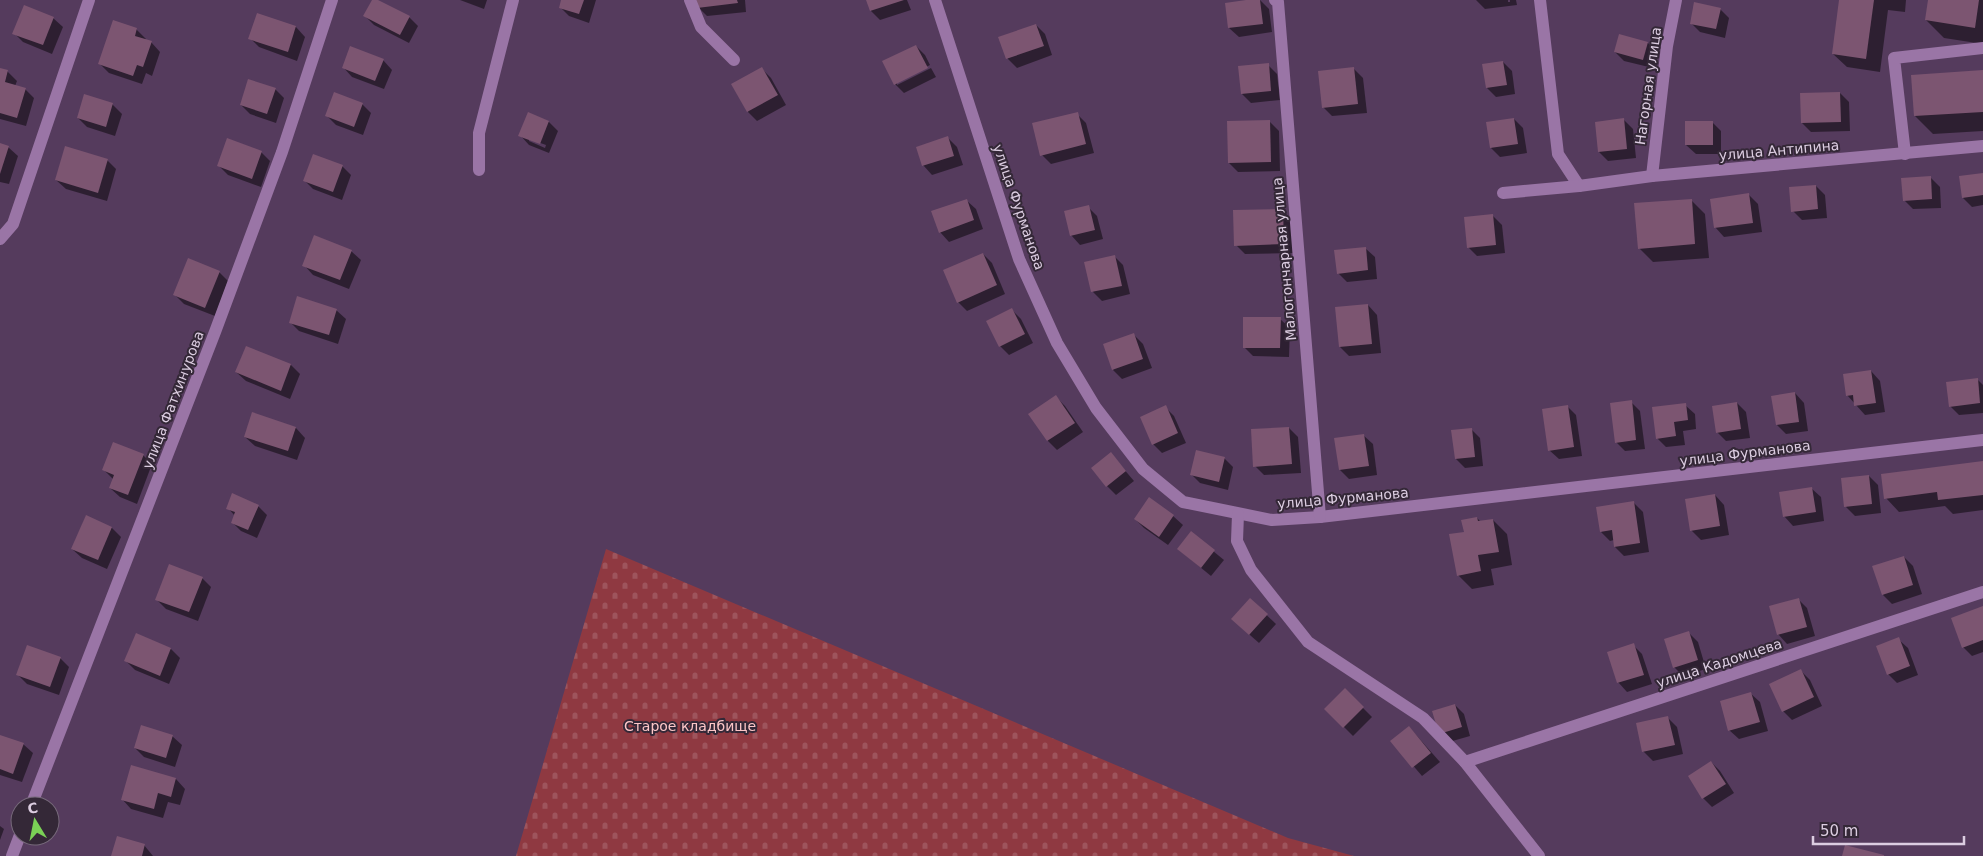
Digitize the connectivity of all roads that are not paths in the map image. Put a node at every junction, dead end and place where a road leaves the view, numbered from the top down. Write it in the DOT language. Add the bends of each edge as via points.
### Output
graph roads {
  1 [pos="89,0"];
  2 [pos="332,0"];
  3 [pos="513,0"];
  4 [pos="690,0"];
  5 [pos="935,0"];
  6 [pos="1275,0"];
  7 [pos="1540,0"];
  8 [pos="1676,0"];
  9 [pos="1983,48"];
  10 [pos="734,60"];
  11 [pos="1983,146"];
  12 [pos="1905,154"];
  13 [pos="479,170"];
  14 [pos="1652,176"];
  15 [pos="1579,186"];
  16 [pos="1503,193"];
  17 [pos="0,239"];
  18 [pos="1983,440"];
  19 [pos="1238,514"];
  20 [pos="1320,517"];
  21 [pos="1983,592"];
  22 [pos="1464,762"];
  23 [pos="35,796"];
  24 [pos="1539,856"];
  1 -- 17 [label="street" via="13,224"];
  2 -- 23 [label="street, улица Фатхинурова" via="282,152 216,332"];
  3 -- 13 [label="street" via="479,133"];
  4 -- 10 [label="street" via="700,28"];
  5 -- 19 [label="street, улица Фурманова" via="1019,259 1057,343 1096,408 1142,469 1183,502"];
  6 -- 20 [label="street, Малогончарная улица" via="1278,2"];
  7 -- 15 [label="street" via="1558,154"];
  8 -- 14 [label="street, Нагорная улица" via="1667,46"];
  9 -- 12 [label="street" via="1894,58"];
  11 -- 12 [label="street, улица Антипина"];
  12 -- 14 [label="street, улица Антипина"];
  14 -- 15 [label="street, улица Антипина"];
  15 -- 16 [label="street, улица Антипина"];
  18 -- 20 [label="street, улица Фурманова"];
  19 -- 20 [label="street, улица Фурманова" via="1272,520"];
  19 -- 22 [label="street" via="1237,541 1251,570 1308,642 1423,718"];
  21 -- 22 [label="street, улица Кадомцева"];
  22 -- 24 [label="street"];
}
